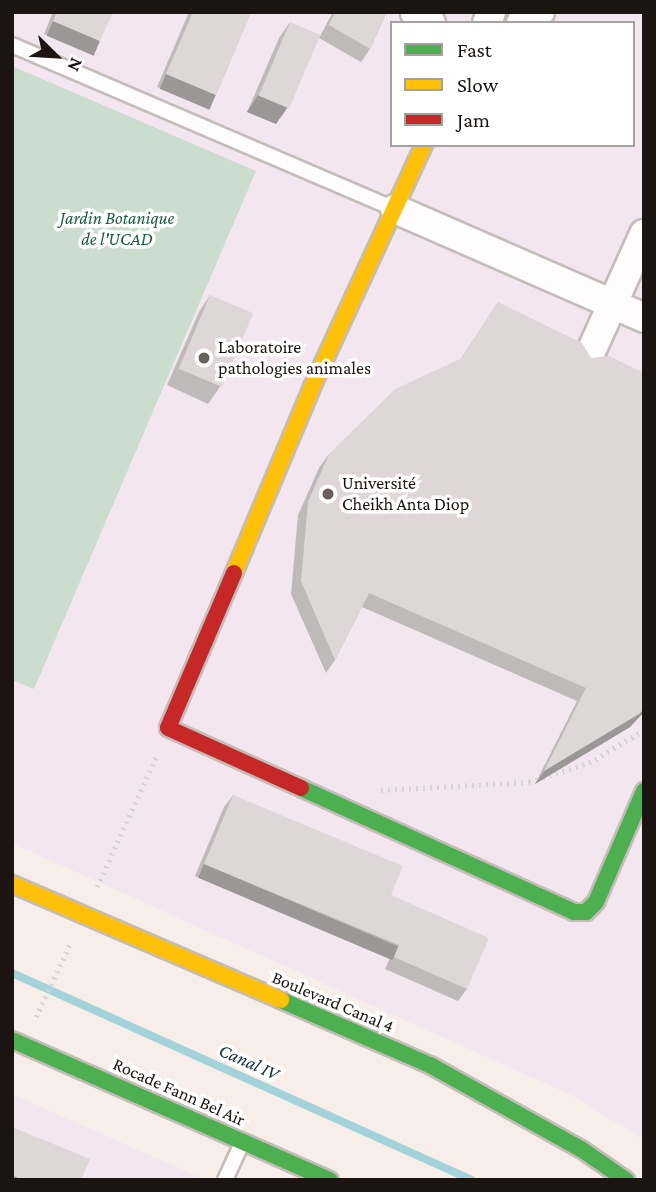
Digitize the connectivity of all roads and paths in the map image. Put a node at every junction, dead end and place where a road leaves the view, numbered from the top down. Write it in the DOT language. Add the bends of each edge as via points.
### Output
graph roads {
  1 [pos="540,12"];
  2 [pos="524,21"];
  3 [pos="12,46"];
  4 [pos="423,147"];
  5 [pos="395,209"];
  6 [pos="644,234"];
  7 [pos="611,303"];
  8 [pos="644,318"];
  9 [pos="589,356"];
  10 [pos="168,728"];
  11 [pos="644,730"];
  12 [pos="376,790"];
  13 [pos="644,791"];
  14 [pos="12,884"];
  15 [pos="84,915"];
  16 [pos="44,1002"];
  17 [pos="12,1040"];
  18 [pos="243,1142"];
  19 [pos="225,1180"];
  20 [pos="330,1180"];
  21 [pos="626,1180"];
  1 -- 2 [label="street"];
  3 -- 5 [label="lane"];
  4 -- 5 [label="street"];
  5 -- 7 [label="street"];
  5 -- 10 [label="street" via="306,400"];
  6 -- 7 [label="street"];
  7 -- 8 [label="street"];
  7 -- 9 [label="street"];
  10 -- 13 [label="street" via="574,912 586,912 596,902"];
  10 -- 15 [label="path"];
  11 -- 12 [label="path" via="589,763 529,782"];
  14 -- 15 [label="street, Boulevard Canal 4"];
  15 -- 16 [label="path"];
  15 -- 21 [label="street, Boulevard Canal 4" via="430,1065 581,1149"];
  17 -- 18 [label="street, Rocade Fann Bel Air"];
  18 -- 19 [label="lane"];
  18 -- 20 [label="street, Rocade Fann Bel Air"];
}
